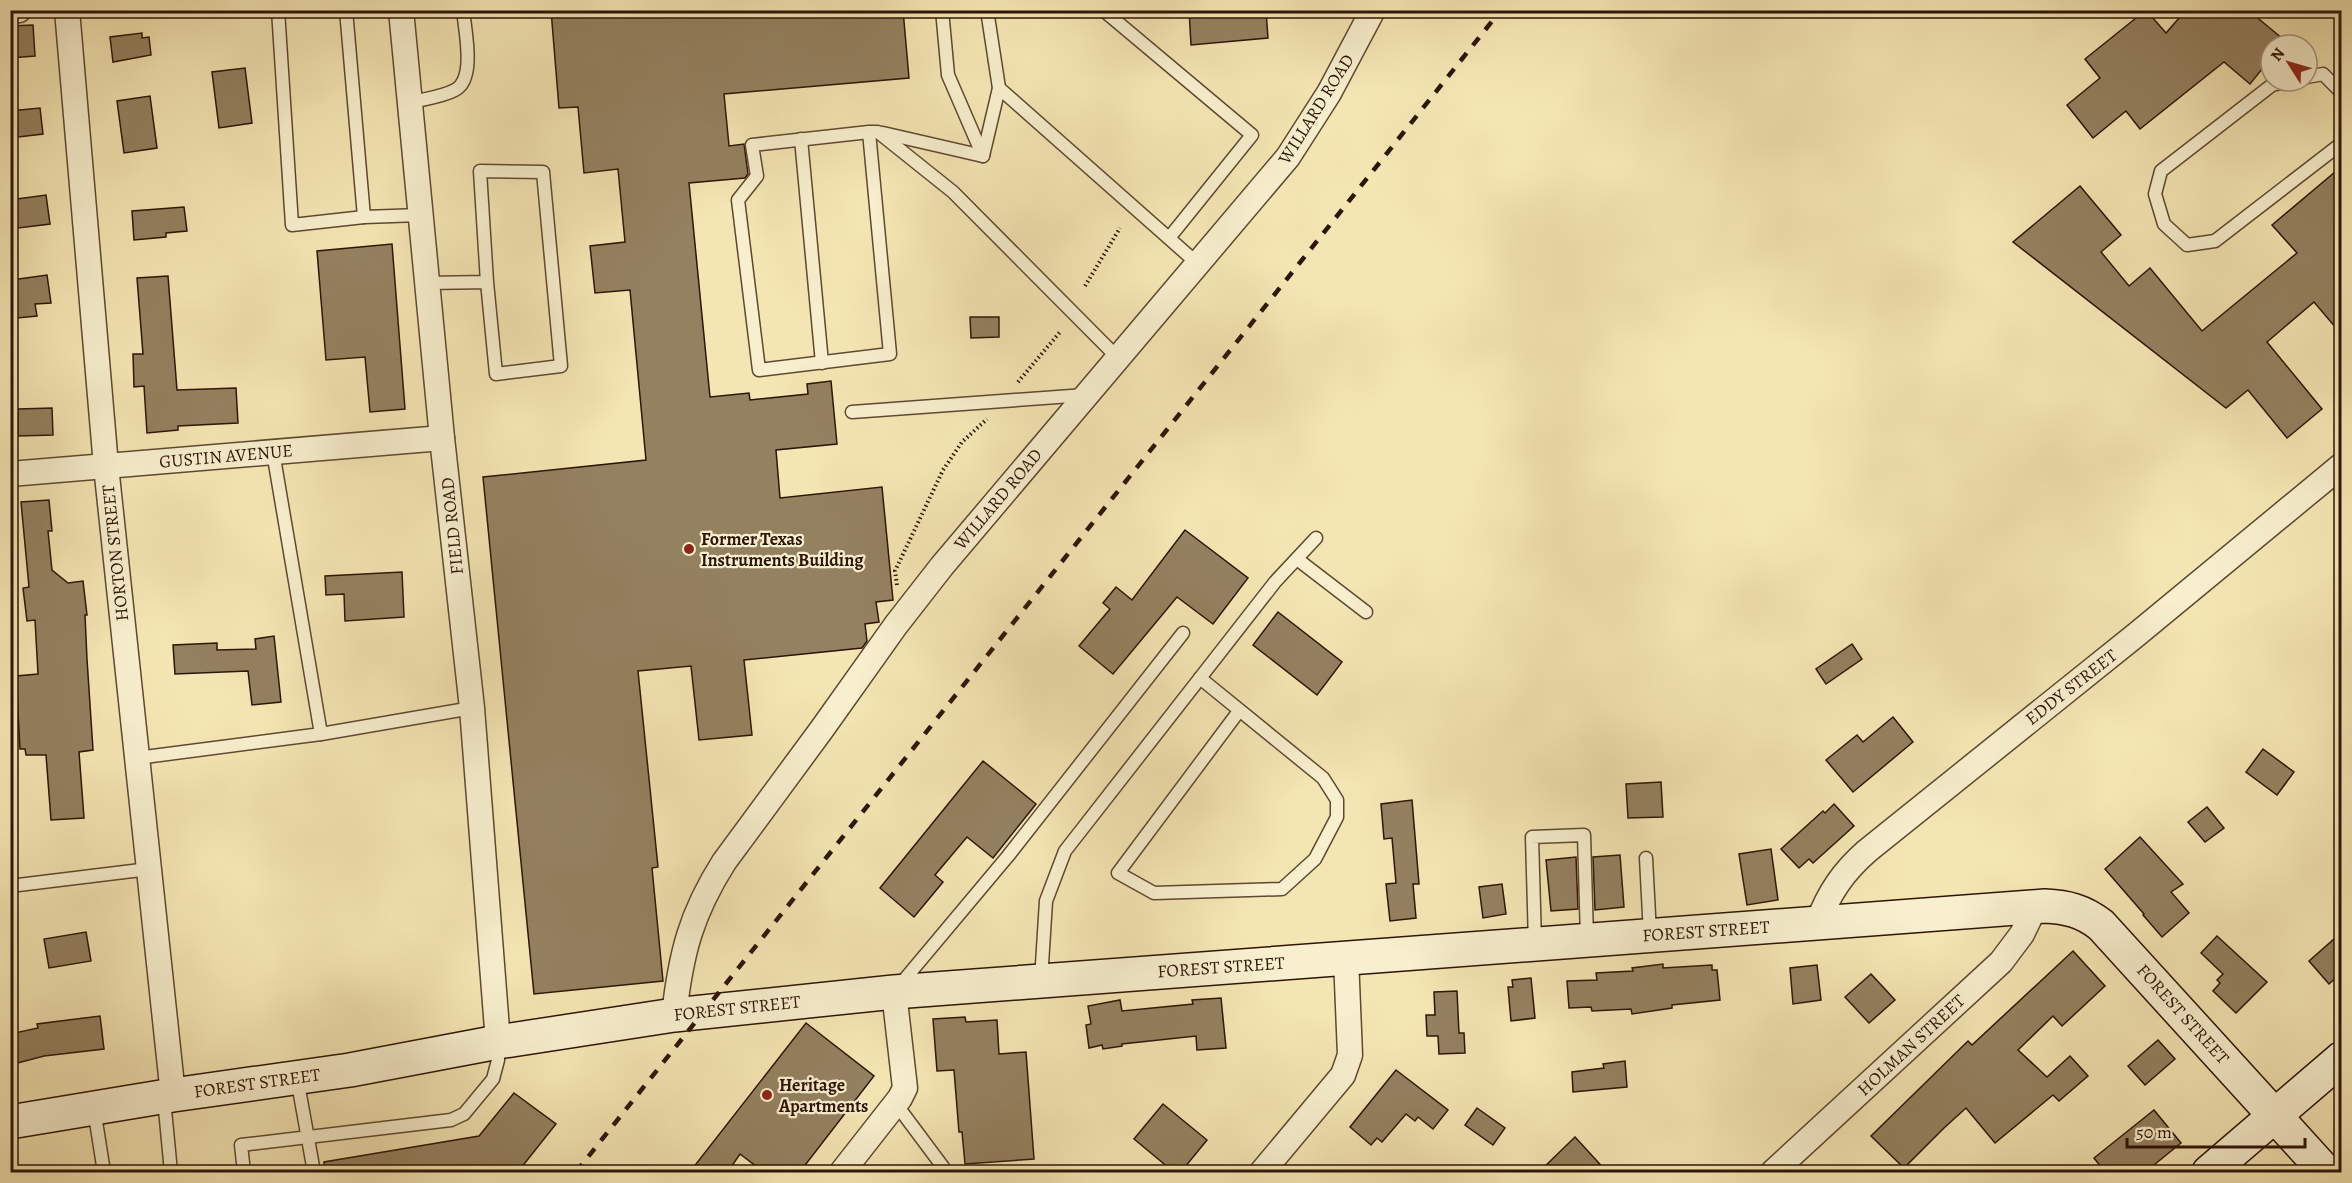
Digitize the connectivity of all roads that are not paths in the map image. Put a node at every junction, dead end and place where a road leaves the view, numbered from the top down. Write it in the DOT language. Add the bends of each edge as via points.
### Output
graph roads {
  1 [pos="19,10"];
  2 [pos="67,10"];
  3 [pos="278,10"];
  4 [pos="346,10"];
  5 [pos="401,10"];
  6 [pos="463,10"];
  7 [pos="942,10"];
  8 [pos="987,10"];
  9 [pos="1103,10"];
  10 [pos="1373,10"];
  11 [pos="10,11"];
  12 [pos="2319,75"];
  13 [pos="999,88"];
  14 [pos="2262,93"];
  15 [pos="2342,93"];
  16 [pos="409,103"];
  17 [pos="873,132"];
  18 [pos="801,139"];
  19 [pos="2342,143"];
  20 [pos="983,156"];
  21 [pos="420,215"];
  22 [pos="364,218"];
  23 [pos="1169,238"];
  24 [pos="1198,264"];
  25 [pos="487,282"];
  26 [pos="427,283"];
  27 [pos="1118,358"];
  28 [pos="822,363"];
  29 [pos="1086,395"];
  30 [pos="852,412"];
  31 [pos="442,438"];
  32 [pos="273,452"];
  33 [pos="2342,465"];
  34 [pos="106,466"];
  35 [pos="10,474"];
  36 [pos="1316,538"];
  37 [pos="1297,559"];
  38 [pos="1366,612"];
  39 [pos="1183,633"];
  40 [pos="1200,678"];
  41 [pos="472,708"];
  42 [pos="1239,711"];
  43 [pos="321,734"];
  44 [pos="137,758"];
  45 [pos="1646,858"];
  46 [pos="149,869"];
  47 [pos="10,886"];
  48 [pos="2035,907"];
  49 [pos="1818,922"];
  50 [pos="1650,935"];
  51 [pos="1587,940"];
  52 [pos="1535,944"];
  53 [pos="1346,958"];
  54 [pos="1041,981"];
  55 [pos="894,992"];
  56 [pos="674,1015"];
  57 [pos="498,1042"];
  58 [pos="2342,1058"];
  59 [pos="297,1077"];
  60 [pos="168,1096"];
  61 [pos="896,1104"];
  62 [pos="94,1108"];
  63 [pos="2274,1116"];
  64 [pos="10,1122"];
  65 [pos="308,1137"];
  66 [pos="104,1173"];
  67 [pos="171,1173"];
  68 [pos="244,1173"];
  69 [pos="314,1173"];
  70 [pos="842,1173"];
  71 [pos="939,1173"];
  72 [pos="1262,1173"];
  73 [pos="1773,1173"];
  74 [pos="2209,1173"];
  75 [pos="2326,1173"];
  1 -- 11 [label="street"];
  2 -- 34 [label="street, HORTON STREET"];
  3 -- 22 [label="lane" via="292,225"];
  4 -- 22 [label="lane"];
  5 -- 16 [label="street, FIELD ROAD"];
  6 -- 16 [label="lane" via="468,70 464,81 455,90"];
  7 -- 20 [label="lane" via="948,75"];
  8 -- 13 [label="lane"];
  9 -- 23 [label="lane" via="1252,135"];
  10 -- 24 [label="street, WILLARD ROAD" via="1329,93 1288,157"];
  12 -- 15 [label="lane" via="2323,74"];
  13 -- 20 [label="lane"];
  13 -- 23 [label="lane"];
  14 -- 19 [label="lane" via="2161,171 2155,194 2164,224 2187,245 2215,242"];
  16 -- 21 [label="street, FIELD ROAD"];
  17 -- 18 [label="lane"];
  17 -- 20 [label="lane"];
  17 -- 27 [label="lane" via="953,192"];
  17 -- 28 [label="lane" via="890,354"];
  18 -- 28 [label="lane"];
  18 -- 28 [label="lane" via="752,145 757,177 738,200 759,370"];
  21 -- 22 [label="lane"];
  21 -- 26 [label="street, FIELD ROAD"];
  23 -- 24 [label="lane"];
  24 -- 27 [label="street, WILLARD ROAD"];
  25 -- 25 [label="lane" via="480,171 543,172 561,366 496,374"];
  25 -- 26 [label="lane"];
  26 -- 31 [label="street, FIELD ROAD"];
  27 -- 29 [label="street, WILLARD ROAD"];
  29 -- 30 [label="lane"];
  29 -- 56 [label="street, WILLARD ROAD" via="896,625 724,861 688,933"];
  31 -- 32 [label="street, GUSTIN AVENUE"];
  31 -- 41 [label="street, FIELD ROAD"];
  32 -- 34 [label="street, GUSTIN AVENUE"];
  32 -- 43 [label="lane"];
  33 -- 49 [label="street, EDDY STREET" via="1867,851 1835,885"];
  34 -- 35 [label="street, GUSTIN AVENUE"];
  34 -- 44 [label="street, HORTON STREET"];
  36 -- 37 [label="lane"];
  37 -- 38 [label="lane"];
  37 -- 40 [label="lane"];
  39 -- 55 [label="lane" via="1008,856"];
  40 -- 42 [label="lane"];
  40 -- 54 [label="lane" via="1065,851 1046,902"];
  41 -- 43 [label="lane"];
  41 -- 57 [label="street, FIELD ROAD"];
  42 -- 42 [label="lane" via="1118,873 1154,893 1282,889 1315,859 1337,817 1337,800 1323,778"];
  43 -- 44 [label="lane"];
  44 -- 46 [label="street, HORTON STREET"];
  45 -- 50 [label="lane"];
  46 -- 47 [label="lane"];
  46 -- 60 [label="street, HORTON STREET"];
  48 -- 49 [label="main road, FOREST STREET"];
  48 -- 63 [label="main road, FOREST STREET" via="2076,910 2101,925"];
  48 -- 73 [label="street, HOLMAN STREET" via="2022,934 2001,962"];
  49 -- 50 [label="main road, FOREST STREET"];
  50 -- 51 [label="main road, FOREST STREET"];
  51 -- 52 [label="main road, FOREST STREET"];
  51 -- 52 [label="lane" via="1584,835 1532,837"];
  52 -- 53 [label="main road, FOREST STREET"];
  53 -- 54 [label="main road, FOREST STREET"];
  53 -- 72 [label="street" via="1348,1065"];
  54 -- 55 [label="main road, FOREST STREET"];
  55 -- 56 [label="main road, FOREST STREET"];
  55 -- 61 [label="street" via="905,1082"];
  56 -- 57 [label="main road, FOREST STREET"];
  57 -- 59 [label="main road, FOREST STREET"];
  57 -- 65 [label="lane" via="493,1079 464,1114 451,1120"];
  58 -- 63 [label="main road"];
  59 -- 60 [label="main road, FOREST STREET"];
  59 -- 65 [label="lane"];
  60 -- 62 [label="main road, FOREST STREET"];
  60 -- 67 [label="lane"];
  61 -- 70 [label="street"];
  61 -- 71 [label="lane" via="943,1167"];
  62 -- 64 [label="main road, FOREST STREET"];
  62 -- 66 [label="lane"];
  63 -- 74 [label="main road"];
  63 -- 75 [label="main road, FOREST STREET"];
  65 -- 68 [label="lane" via="241,1145"];
  65 -- 69 [label="lane"];
}
